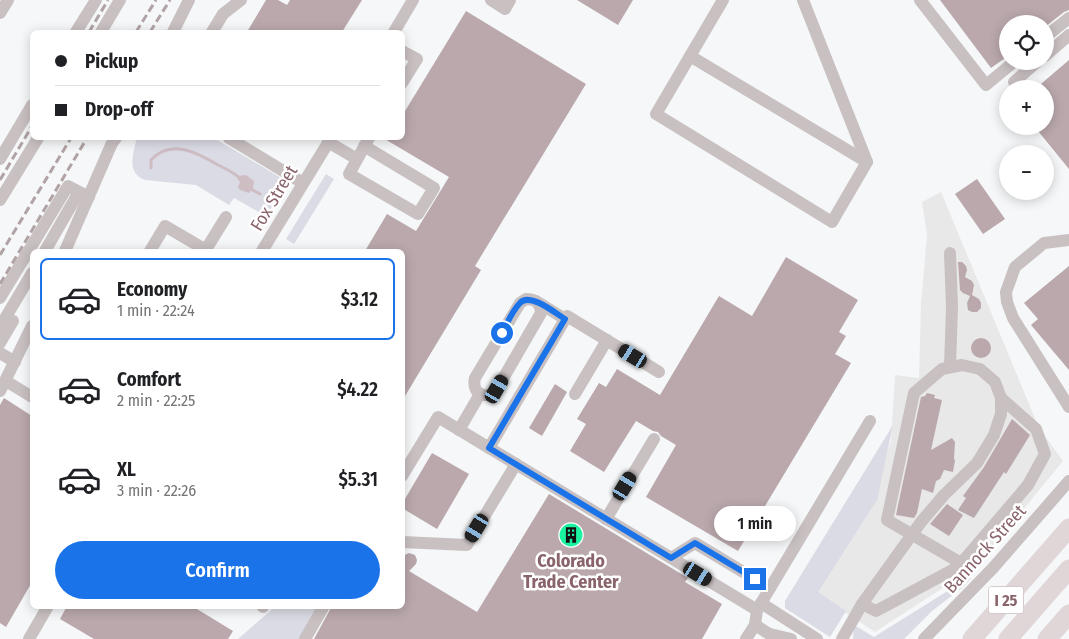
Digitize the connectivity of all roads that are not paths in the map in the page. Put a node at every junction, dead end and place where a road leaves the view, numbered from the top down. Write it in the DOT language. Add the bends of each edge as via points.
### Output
graph roads {
  1 [pos="8,0"];
  2 [pos="96,0"];
  3 [pos="120,0"];
  4 [pos="189,0"];
  5 [pos="240,0"];
  6 [pos="413,0"];
  7 [pos="491,0"];
  8 [pos="510,0"];
  9 [pos="723,0"];
  10 [pos="803,0"];
  11 [pos="920,0"];
  12 [pos="0,13"];
  13 [pos="1069,18"];
  14 [pos="77,30"];
  15 [pos="102,30"];
  16 [pos="174,30"];
  17 [pos="213,30"];
  18 [pos="395,30"];
  19 [pos="1054,30"];
  20 [pos="1069,35"];
  21 [pos="1054,48"];
  22 [pos="405,53"];
  23 [pos="690,56"];
  24 [pos="1004,70"];
  25 [pos="1028,70"];
  26 [pos="405,78"];
  27 [pos="1016,80"];
  28 [pos="30,108"];
  29 [pos="37,140"];
  30 [pos="114,140"];
  31 [pos="232,140"];
  32 [pos="329,140"];
  33 [pos="367,142"];
  34 [pos="0,158"];
  35 [pos="357,160"];
  36 [pos="867,162"];
  37 [pos="303,183"];
  38 [pos="81,193"];
  39 [pos="0,200"];
  40 [pos="226,217"];
  41 [pos="1069,240"];
  42 [pos="46,249"];
  43 [pos="67,249"];
  44 [pos="151,249"];
  45 [pos="202,249"];
  46 [pos="206,249"];
  47 [pos="263,249"];
  48 [pos="950,252"];
  49 [pos="30,261"];
  50 [pos="30,276"];
  51 [pos="30,293"];
  52 [pos="0,298"];
  53 [pos="534,300"];
  54 [pos="0,312"];
  55 [pos="565,319"];
  56 [pos="0,327"];
  57 [pos="30,330"];
  58 [pos="607,340"];
  59 [pos="1,352"];
  60 [pos="15,362"];
  61 [pos="950,367"];
  62 [pos="659,372"];
  63 [pos="3,386"];
  64 [pos="480,394"];
  65 [pos="575,394"];
  66 [pos="30,396"];
  67 [pos="1001,398"];
  68 [pos="1069,407"];
  69 [pos="870,421"];
  70 [pos="459,430"];
  71 [pos="654,438"];
  72 [pos="489,448"];
  73 [pos="516,464"];
  74 [pos="405,471"];
  75 [pos="1069,481"];
  76 [pos="606,518"];
  77 [pos="1069,528"];
  78 [pos="912,535"];
  79 [pos="405,542"];
  80 [pos="671,558"];
  81 [pos="1040,561"];
  82 [pos="961,563"];
  83 [pos="1069,569"];
  84 [pos="770,588"];
  85 [pos="862,604"];
  86 [pos="759,606"];
  87 [pos="46,609"];
  88 [pos="322,609"];
  89 [pos="1069,614"];
  90 [pos="782,617"];
  91 [pos="755,625"];
  92 [pos="773,637"];
  93 [pos="29,639"];
  94 [pos="305,639"];
  95 [pos="746,639"];
  96 [pos="791,639"];
  97 [pos="817,639"];
  98 [pos="824,639"];
  99 [pos="842,639"];
  100 [pos="924,639"];
  101 [pos="958,639"];
  102 [pos="972,639"];
  103 [pos="1008,639"];
  104 [pos="1047,639"];
  1 -- 12 [label="street"];
  2 -- 14 [label="street"];
  3 -- 15 [label="street"];
  4 -- 16 [label="street"];
  5 -- 17 [label="street" via="223,14"];
  6 -- 18 [label="street"];
  7 -- 8 [label="street" via="505,9"];
  9 -- 23 [label="street"];
  10 -- 36 [label="street"];
  11 -- 24 [label="street" via="986,85"];
  13 -- 19 [label="street"];
  20 -- 21 [label="street"];
  22 -- 26 [label="street" via="417,59"];
  23 -- 36 [label="street"];
  23 -- 36 [label="street" via="656,114 832,222"];
  25 -- 27 [label="street"];
  28 -- 34 [label="street"];
  29 -- 39 [label="street"];
  30 -- 38 [label="street"];
  31 -- 37 [label="street"];
  32 -- 35 [label="street"];
  32 -- 37 [label="street, Fox Street"];
  33 -- 35 [label="street"];
  33 -- 35 [label="street" via="434,188 418,214 349,174"];
  37 -- 47 [label="street, Fox Street"];
  38 -- 42 [label="street"];
  38 -- 43 [label="street"];
  38 -- 52 [label="street" via="68,186"];
  40 -- 46 [label="street"];
  41 -- 68 [label="street" via="1044,243 1015,267 1006,292 1013,318"];
  44 -- 45 [label="street" via="165,226"];
  48 -- 61 [label="street"];
  49 -- 54 [label="street"];
  50 -- 56 [label="street"];
  51 -- 59 [label="street"];
  53 -- 55 [label="street"];
  53 -- 64 [label="street" via="526,299 520,303 475,378 474,387"];
  53 -- 64 [label="street" via="541,310 536,322 497,389 491,395"];
  55 -- 58 [label="street" via="567,316"];
  55 -- 72 [label="street"];
  57 -- 60 [label="street"];
  58 -- 62 [label="street"];
  58 -- 65 [label="street"];
  59 -- 60 [label="street"];
  60 -- 63 [label="street"];
  61 -- 67 [label="street" via="962,365 980,369 995,382"];
  61 -- 78 [label="street" via="942,369 914,393 910,407 887,520"];
  63 -- 66 [label="street"];
  64 -- 70 [label="street"];
  67 -- 78 [label="street" via="994,435 977,463 944,495"];
  67 -- 82 [label="street" via="1036,429 1045,454 1028,485"];
  69 -- 84 [label="street"];
  70 -- 72 [label="street"];
  70 -- 74 [label="street" via="438,417"];
  71 -- 76 [label="street"];
  72 -- 73 [label="street"];
  73 -- 76 [label="street"];
  73 -- 79 [label="street" via="467,544"];
  75 -- 100 [label="street, Bannock Street" via="993,568"];
  76 -- 80 [label="street"];
  77 -- 81 [label="highway, I 25"];
  78 -- 82 [label="street"];
  78 -- 85 [label="street"];
  80 -- 84 [label="street" via="695,543"];
  80 -- 86 [label="street"];
  81 -- 101 [label="highway"];
  81 -- 102 [label="highway, I 25"];
  82 -- 85 [label="street" via="876,611"];
  83 -- 103 [label="highway"];
  84 -- 86 [label="street"];
  85 -- 99 [label="street"];
  86 -- 90 [label="street"];
  86 -- 91 [label="street"];
  87 -- 93 [label="street"];
  88 -- 94 [label="street"];
  89 -- 104 [label="highway"];
  90 -- 97 [label="street"];
  90 -- 98 [label="street"];
  91 -- 92 [label="street"];
  91 -- 95 [label="street"];
  92 -- 96 [label="street"];
}
